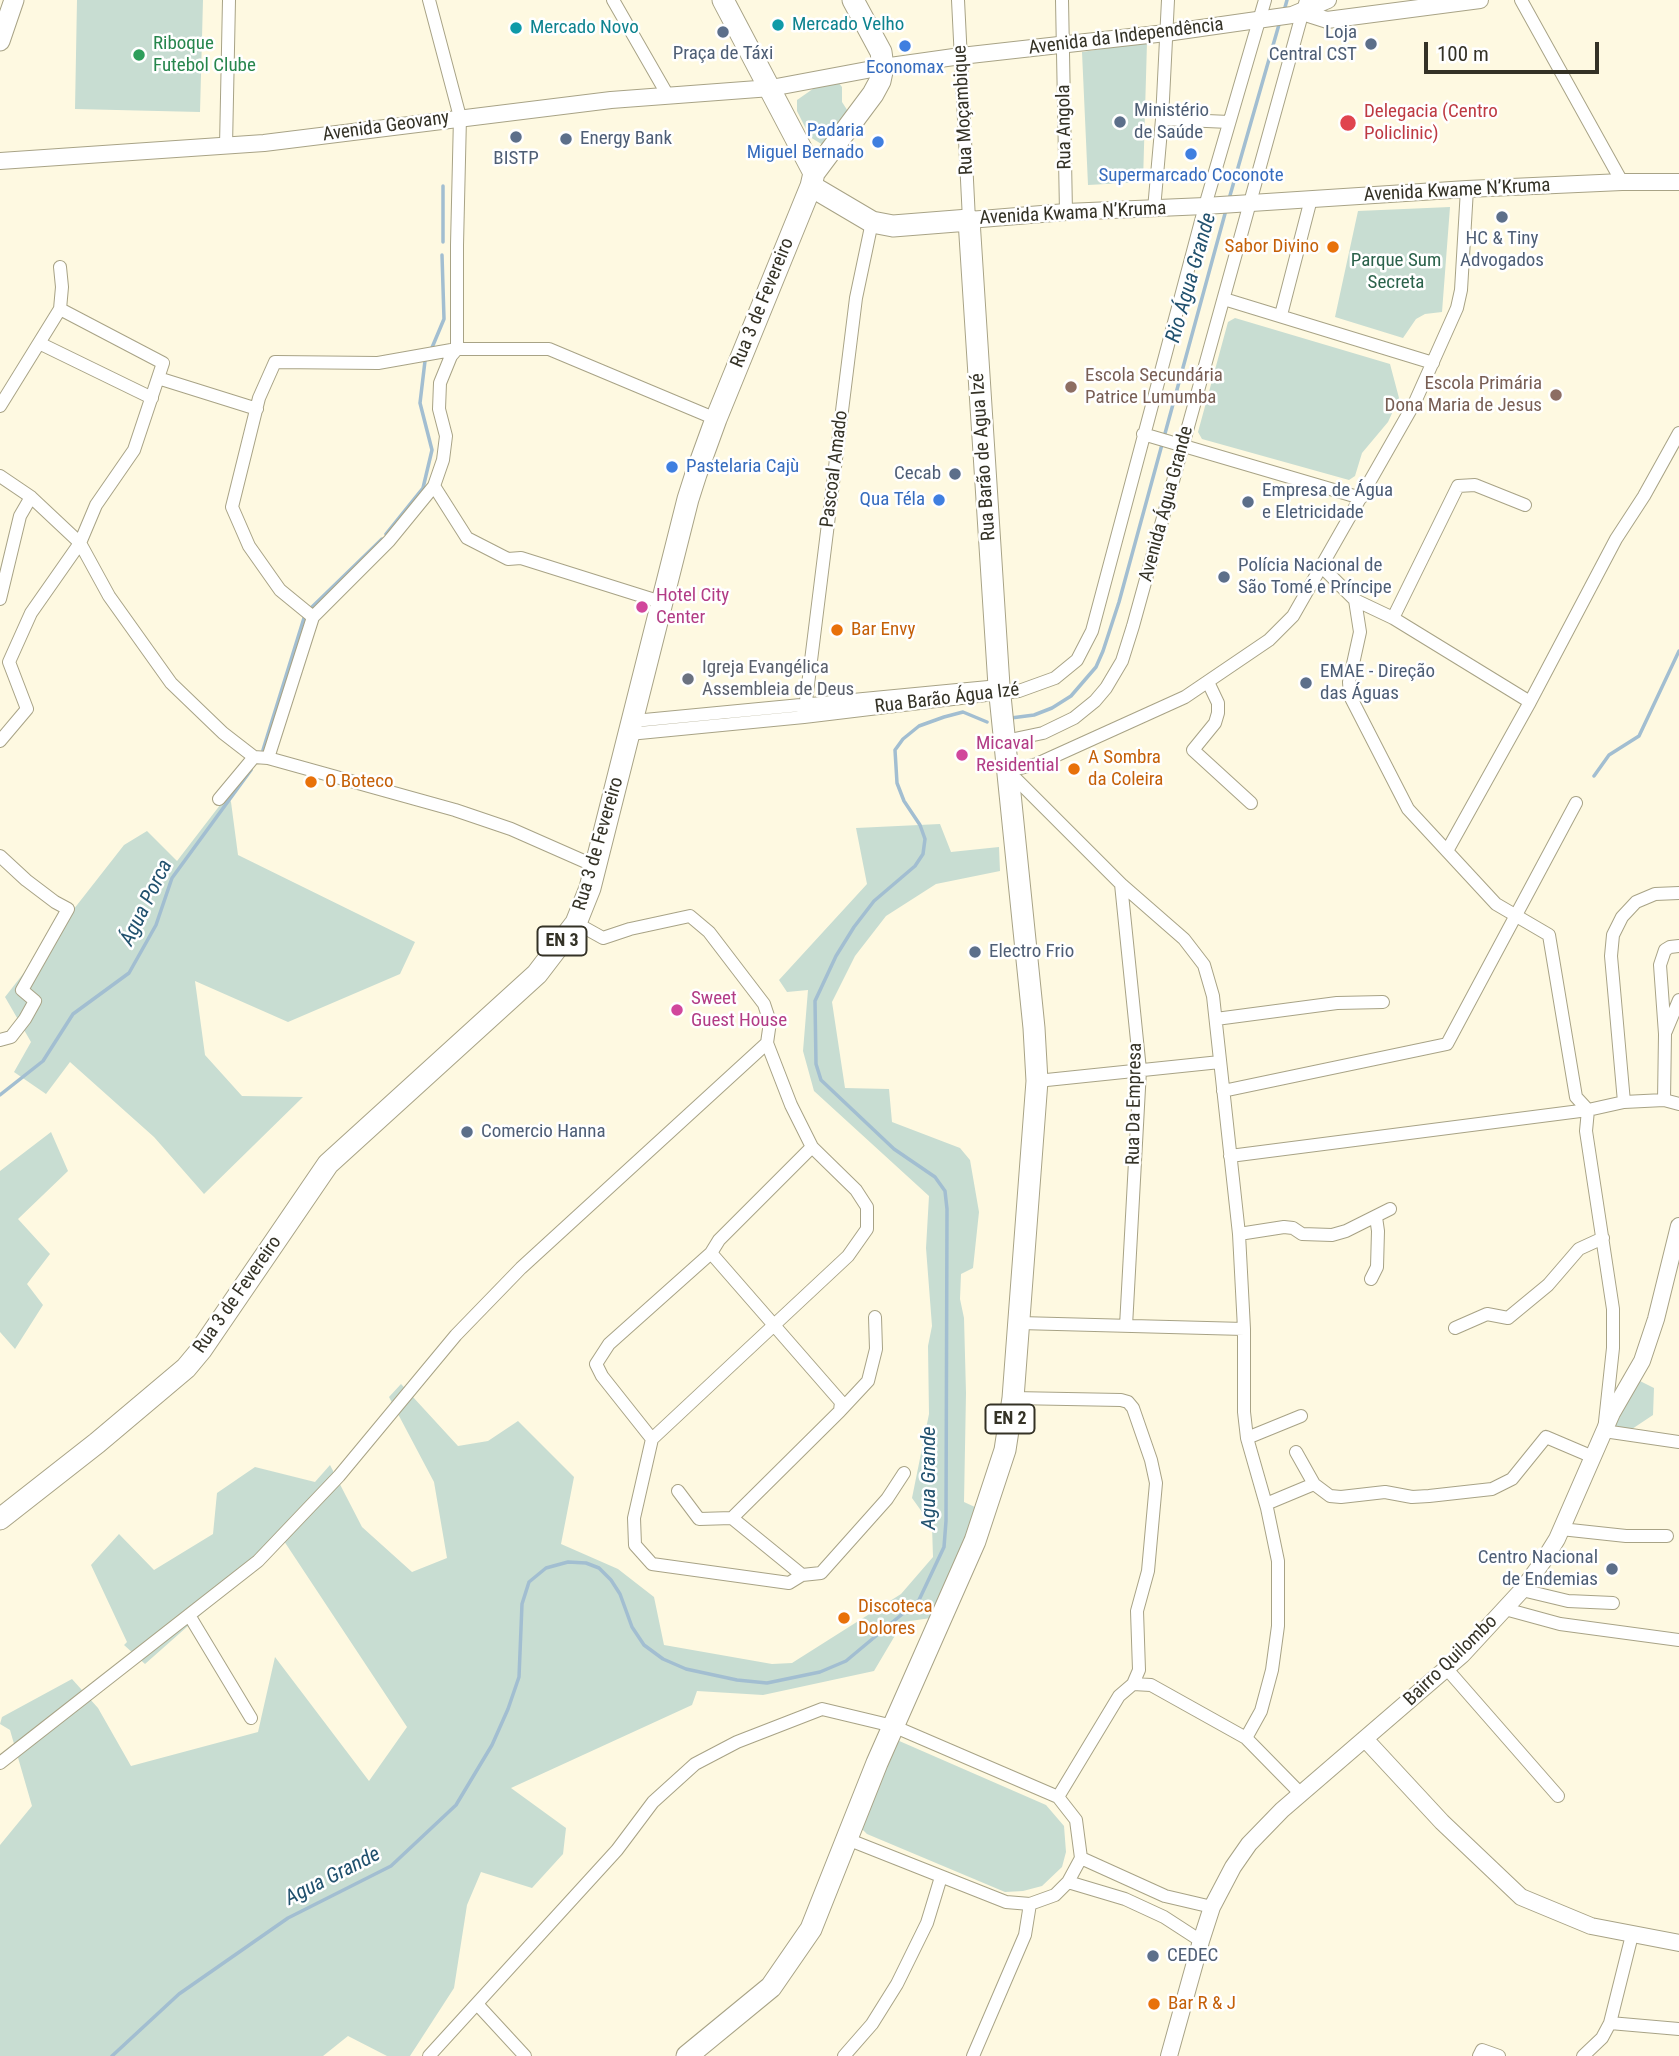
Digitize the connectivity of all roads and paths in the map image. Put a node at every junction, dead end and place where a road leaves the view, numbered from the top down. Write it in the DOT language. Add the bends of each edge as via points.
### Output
graph roads {
  1 [pos="15,0"];
  2 [pos="229,0"];
  3 [pos="429,0"];
  4 [pos="613,0"];
  5 [pos="723,0"];
  6 [pos="853,0"];
  7 [pos="958,0"];
  8 [pos="1062,0"];
  9 [pos="1168,0"];
  10 [pos="1265,0"];
  11 [pos="1328,0"];
  12 [pos="1480,0"];
  13 [pos="1521,0"];
  14 [pos="1300,9"];
  15 [pos="1264,19"];
  16 [pos="1166,33"];
  17 [pos="0,41"];
  18 [pos="1063,45"];
  19 [pos="961,56"];
  20 [pos="883,68"];
  21 [pos="771,88"];
  22 [pos="667,94"];
  23 [pos="460,117"];
  24 [pos="1162,119"];
  25 [pos="1229,122"];
  26 [pos="226,146"];
  27 [pos="0,161"];
  28 [pos="813,179"];
  29 [pos="1622,182"];
  30 [pos="1679,182"];
  31 [pos="1467,189"];
  32 [pos="1311,199"];
  33 [pos="1227,205"];
  34 [pos="1154,209"];
  35 [pos="1066,212"];
  36 [pos="969,220"];
  37 [pos="872,222"];
  38 [pos="60,267"];
  39 [pos="1224,299"];
  40 [pos="60,309"];
  41 [pos="1281,316"];
  42 [pos="39,343"];
  43 [pos="457,349"];
  44 [pos="1433,363"];
  45 [pos="158,378"];
  46 [pos="152,398"];
  47 [pos="0,406"];
  48 [pos="257,409"];
  49 [pos="716,419"];
  50 [pos="1679,433"];
  51 [pos="1148,436"];
  52 [pos="1183,445"];
  53 [pos="0,476"];
  54 [pos="434,486"];
  55 [pos="31,497"];
  56 [pos="1361,498"];
  57 [pos="1525,505"];
  58 [pos="80,543"];
  59 [pos="1322,567"];
  60 [pos="0,598"];
  61 [pos="1355,600"];
  62 [pos="662,602"];
  63 [pos="313,617"];
  64 [pos="1393,618"];
  65 [pos="1055,678"];
  66 [pos="1208,682"];
  67 [pos="999,690"];
  68 [pos="1530,702"];
  69 [pos="805,711"];
  70 [pos="631,728"];
  71 [pos="0,741"];
  72 [pos="1005,741"];
  73 [pos="254,757"];
  74 [pos="268,758"];
  75 [pos="1008,771"];
  76 [pos="219,799"];
  77 [pos="1251,803"];
  78 [pos="1576,803"];
  79 [pos="1447,851"];
  80 [pos="0,856"];
  81 [pos="595,866"];
  82 [pos="1121,884"];
  83 [pos="1678,889"];
  84 [pos="1515,917"];
  85 [pos="576,923"];
  86 [pos="1679,946"];
  87 [pos="1679,1000"];
  88 [pos="1382,1002"];
  89 [pos="1216,1019"];
  90 [pos="1665,1034"];
  91 [pos="0,1040"];
  92 [pos="767,1043"];
  93 [pos="1220,1062"];
  94 [pos="1140,1070"];
  95 [pos="1037,1081"];
  96 [pos="1223,1091"];
  97 [pos="1664,1100"];
  98 [pos="1624,1102"];
  99 [pos="1679,1104"];
  100 [pos="1588,1110"];
  101 [pos="812,1147"];
  102 [pos="1230,1156"];
  103 [pos="1390,1209"];
  104 [pos="1376,1217"];
  105 [pos="1679,1226"];
  106 [pos="1239,1234"];
  107 [pos="1603,1238"];
  108 [pos="711,1253"];
  109 [pos="1371,1279"];
  110 [pos="875,1317"];
  111 [pos="1020,1323"];
  112 [pos="1126,1326"];
  113 [pos="775,1327"];
  114 [pos="1455,1328"];
  115 [pos="1244,1329"];
  116 [pos="1013,1398"];
  117 [pos="840,1411"];
  118 [pos="1301,1416"];
  119 [pos="1604,1431"];
  120 [pos="1247,1438"];
  121 [pos="652,1439"];
  122 [pos="1679,1442"];
  123 [pos="1296,1452"];
  124 [pos="1593,1457"];
  125 [pos="904,1473"];
  126 [pos="1314,1484"];
  127 [pos="678,1491"];
  128 [pos="1266,1504"];
  129 [pos="732,1518"];
  130 [pos="0,1519"];
  131 [pos="1561,1529"];
  132 [pos="1667,1536"];
  133 [pos="802,1575"];
  134 [pos="1522,1590"];
  135 [pos="1613,1602"];
  136 [pos="1505,1609"];
  137 [pos="189,1615"];
  138 [pos="1679,1640"];
  139 [pos="1446,1668"];
  140 [pos="1133,1684"];
  141 [pos="251,1718"];
  142 [pos="893,1726"];
  143 [pos="1246,1738"];
  144 [pos="1366,1740"];
  145 [pos="0,1763"];
  146 [pos="1301,1794"];
  147 [pos="1558,1796"];
  148 [pos="1058,1797"];
  149 [pos="847,1839"];
  150 [pos="1081,1858"];
  151 [pos="942,1877"];
  152 [pos="1068,1882"];
  153 [pos="1030,1904"];
  154 [pos="1212,1907"];
  155 [pos="1632,1935"];
  156 [pos="1201,1941"];
  157 [pos="1679,1944"];
  158 [pos="477,2004"];
  159 [pos="1610,2023"];
  160 [pos="1679,2029"];
  161 [pos="1173,2055"];
  162 [pos="429,2056"];
  163 [pos="525,2056"];
  164 [pos="687,2056"];
  165 [pos="844,2056"];
  166 [pos="972,2056"];
  167 [pos="1479,2056"];
  168 [pos="1499,2056"];
  169 [pos="1583,2056"];
  1 -- 17 [label="main road"];
  2 -- 26 [label="street"];
  3 -- 23 [label="street"];
  4 -- 22 [label="street"];
  5 -- 21 [label="main road"];
  6 -- 20 [label="main road" via="881,52"];
  7 -- 19 [label="street, Rua Moçambique"];
  8 -- 18 [label="street, Rua Angola"];
  9 -- 16 [label="street"];
  10 -- 15 [label="street, Avenida Água Grande"];
  11 -- 14 [label="street"];
  12 -- 14 [label="street, Avenida da Independência" via="1326,20"];
  13 -- 29 [label="street"];
  14 -- 15 [label="street, Avenida da Independência"];
  14 -- 33 [label="street, Avenida Água Grande"];
  15 -- 16 [label="street, Avenida da Independência"];
  15 -- 25 [label="street, Avenida Água Grande"];
  16 -- 18 [label="street, Avenida da Independência"];
  16 -- 24 [label="street"];
  18 -- 19 [label="street, Avenida da Independência"];
  18 -- 35 [label="street, Rua Angola"];
  19 -- 20 [label="street, Avenida da Independência"];
  19 -- 36 [label="street, Rua Moçambique"];
  20 -- 21 [label="street, Avenida da Independência"];
  20 -- 28 [label="main road, Rua 3 de Fevereiro" via="873,94"];
  21 -- 22 [label="street, Avenida Geovany"];
  21 -- 28 [label="main road"];
  22 -- 23 [label="street, Avenida Geovany"];
  23 -- 26 [label="street, Avenida Geovany"];
  23 -- 43 [label="street"];
  24 -- 25 [label="street"];
  24 -- 34 [label="street"];
  25 -- 33 [label="street, Avenida Água Grande"];
  26 -- 27 [label="street, Avenida Geovany"];
  28 -- 37 [label="main road"];
  28 -- 49 [label="main road, Rua 3 de Fevereiro / EN 3"];
  29 -- 30 [label="street, Avenida Kwame N’Kruma"];
  29 -- 31 [label="street, Avenida Kwame N’Kruma"];
  31 -- 32 [label="street, Avenida Kwame N’Kruma"];
  31 -- 44 [label="street" via="1460,299"];
  32 -- 33 [label="street, Avenida Kwame N’Kruma"];
  32 -- 41 [label="street"];
  33 -- 34 [label="street, Avenida Kwama N’Kruma"];
  33 -- 39 [label="street, Avenida Água Grande"];
  33 -- 51 [label="street, Avenida Água Grande"];
  34 -- 35 [label="street, Avenida Kwama N’Kruma"];
  35 -- 36 [label="street, Avenida Kwama N’Kruma"];
  36 -- 37 [label="main road" via="893,226"];
  36 -- 67 [label="main road, Rua Barão de Agua Izé"];
  37 -- 69 [label="street, Pascoal Amado" via="856,298"];
  38 -- 40 [label="street"];
  39 -- 41 [label="street"];
  39 -- 52 [label="street, Avenida Água Grande"];
  40 -- 42 [label="street"];
  40 -- 45 [label="street" via="163,363"];
  41 -- 44 [label="street"];
  42 -- 46 [label="street"];
  42 -- 47 [label="street"];
  43 -- 48 [label="street" via="378,363 275,362"];
  43 -- 49 [label="street" via="549,349"];
  43 -- 54 [label="street" via="440,383 439,409 446,436"];
  44 -- 56 [label="street"];
  45 -- 46 [label="street"];
  45 -- 48 [label="street"];
  46 -- 58 [label="street" via="134,450 96,505"];
  48 -- 63 [label="street" via="232,507 249,546 280,590"];
  49 -- 62 [label="main road, Rua 3 de Fevereiro / EN 3" via="688,499"];
  50 -- 68 [label="street" via="1616,539"];
  51 -- 52 [label="street"];
  51 -- 65 [label="street, Avenida Água Grande" via="1092,631 1077,660"];
  52 -- 56 [label="street"];
  52 -- 72 [label="street, Avenida Água Grande" via="1133,626 1115,674 1095,701 1074,718 1043,733"];
  53 -- 55 [label="street"];
  54 -- 62 [label="street" via="467,538 508,559 522,558"];
  54 -- 63 [label="street" via="373,558"];
  55 -- 58 [label="street"];
  55 -- 60 [label="street" via="20,516"];
  56 -- 59 [label="street"];
  57 -- 64 [label="street" via="1475,485 1458,486"];
  58 -- 71 [label="street" via="31,613 9,662 27,709"];
  58 -- 73 [label="street" via="109,596 171,683"];
  59 -- 61 [label="street"];
  59 -- 66 [label="street" via="1287,624"];
  61 -- 64 [label="street"];
  61 -- 79 [label="street" via="1360,632 1350,696 1408,809"];
  62 -- 70 [label="main road, Rua 3 de Fevereiro / EN 3"];
  63 -- 74 [label="street"];
  64 -- 68 [label="street"];
  65 -- 67 [label="street, Rua Barão Água Izé" via="1019,691"];
  66 -- 75 [label="street" via="1185,697 1037,764"];
  66 -- 77 [label="street" via="1218,713 1193,750"];
  67 -- 69 [label="street, Rua Barão Água Izé"];
  67 -- 72 [label="main road, EN 2"];
  68 -- 79 [label="street"];
  69 -- 70 [label="street, Rua Barão Água Izé"];
  70 -- 81 [label="main road, Rua 3 de Fevereiro / EN 3"];
  72 -- 75 [label="main road, EN 2"];
  73 -- 74 [label="street"];
  73 -- 76 [label="street"];
  74 -- 81 [label="street" via="455,810 512,829"];
  75 -- 82 [label="street"];
  75 -- 95 [label="main road, EN 2"];
  78 -- 84 [label="street"];
  79 -- 84 [label="street" via="1496,904"];
  80 -- 91 [label="street" via="68,909 22,990 35,1001 11,1037"];
  81 -- 85 [label="main road, Rua 3 de Fevereiro / EN 3"];
  82 -- 89 [label="street" via="1184,939 1204,965"];
  82 -- 94 [label="street, Rua Da Empresa"];
  83 -- 98 [label="street" via="1636,902 1613,935"];
  84 -- 96 [label="street" via="1447,1044"];
  84 -- 100 [label="street" via="1549,935 1576,1097"];
  85 -- 92 [label="street" via="603,938 690,916 709,932 764,1004 769,1022"];
  85 -- 130 [label="main road, Rua 3 de Fevereiro / EN 3" via="537,974 328,1164 186,1368"];
  86 -- 90 [label="street" via="1665,950 1660,965"];
  87 -- 90 [label="street"];
  88 -- 89 [label="street" via="1337,1003"];
  89 -- 93 [label="street"];
  90 -- 97 [label="street"];
  92 -- 101 [label="street"];
  92 -- 137 [label="street" via="521,1268 456,1335 330,1486 258,1560"];
  93 -- 94 [label="street"];
  93 -- 96 [label="street"];
  94 -- 95 [label="street"];
  94 -- 112 [label="street, Rua Da Empresa"];
  95 -- 111 [label="main road, EN 2"];
  96 -- 102 [label="street"];
  97 -- 98 [label="street"];
  97 -- 99 [label="street"];
  98 -- 100 [label="street"];
  100 -- 102 [label="street"];
  100 -- 107 [label="street" via="1586,1131"];
  101 -- 108 [label="street"];
  101 -- 113 [label="street" via="856,1190 867,1207 867,1229 848,1256"];
  102 -- 106 [label="street"];
  103 -- 104 [label="street"];
  104 -- 106 [label="street" via="1332,1235 1301,1234 1284,1227"];
  104 -- 109 [label="street" via="1377,1266"];
  105 -- 119 [label="street, Bairro Quilombo" via="1649,1343"];
  106 -- 115 [label="street"];
  107 -- 114 [label="street" via="1579,1249 1548,1286 1508,1318 1487,1314"];
  107 -- 119 [label="street" via="1613,1322"];
  108 -- 113 [label="street"];
  108 -- 121 [label="street" via="609,1344 596,1364"];
  110 -- 117 [label="street" via="876,1349 867,1381"];
  111 -- 112 [label="street"];
  111 -- 116 [label="main road, EN 2"];
  112 -- 115 [label="street"];
  113 -- 117 [label="street" via="841,1402"];
  113 -- 121 [label="street"];
  115 -- 120 [label="street"];
  116 -- 140 [label="street" via="1121,1400 1133,1408 1156,1483 1148,1571 1137,1611 1139,1670"];
  116 -- 142 [label="main road, EN 2" via="1005,1450 975,1541"];
  117 -- 129 [label="street"];
  118 -- 120 [label="street"];
  119 -- 122 [label="street"];
  119 -- 124 [label="street, Bairro Quilombo"];
  120 -- 128 [label="street"];
  121 -- 133 [label="street" via="635,1518 635,1545 652,1564 789,1583"];
  123 -- 126 [label="street"];
  124 -- 126 [label="street" via="1546,1437 1512,1479 1492,1489 1412,1497 1385,1492 1341,1497 1330,1496"];
  124 -- 131 [label="street, Bairro Quilombo"];
  125 -- 133 [label="street" via="887,1499 821,1573"];
  126 -- 128 [label="street"];
  127 -- 129 [label="street" via="699,1520"];
  128 -- 143 [label="street" via="1278,1561 1278,1626 1261,1711"];
  129 -- 133 [label="street"];
  131 -- 132 [label="street"];
  131 -- 134 [label="street, Bairro Quilombo"];
  134 -- 135 [label="street" via="1568,1601"];
  134 -- 136 [label="street, Bairro Quilombo"];
  136 -- 138 [label="street" via="1560,1624"];
  136 -- 139 [label="street, Bairro Quilombo"];
  137 -- 141 [label="street"];
  137 -- 145 [label="street"];
  139 -- 144 [label="street, Bairro Quilombo"];
  139 -- 147 [label="street"];
  140 -- 143 [label="street" via="1151,1685"];
  140 -- 148 [label="street" via="1119,1696"];
  142 -- 148 [label="street"];
  142 -- 149 [label="main road, EN 2"];
  142 -- 158 [label="street" via="822,1709 695,1764 653,1802 617,1850"];
  143 -- 146 [label="street"];
  144 -- 146 [label="street, Bairro Quilombo"];
  144 -- 155 [label="street" via="1441,1822 1521,1897 1591,1926"];
  146 -- 154 [label="street, Bairro Quilombo" via="1249,1844"];
  148 -- 150 [label="street" via="1076,1820"];
  149 -- 151 [label="street"];
  149 -- 164 [label="main road, EN 2" via="811,1929 771,1987"];
  150 -- 152 [label="street"];
  150 -- 154 [label="street" via="1165,1896"];
  151 -- 153 [label="street" via="1006,1902"];
  151 -- 165 [label="street" via="927,1923 897,1984 872,2024"];
  152 -- 153 [label="street" via="1055,1895"];
  152 -- 156 [label="street" via="1135,1904"];
  153 -- 166 [label="street" via="1025,1935"];
  154 -- 156 [label="street, Bairro Quilombo"];
  155 -- 157 [label="street"];
  155 -- 159 [label="street"];
  156 -- 161 [label="street, Bairro Quilombo"];
  158 -- 162 [label="street"];
  158 -- 163 [label="street"];
  159 -- 160 [label="street"];
  159 -- 169 [label="street"];
  167 -- 168 [label="street" via="1482,2050"];
}
